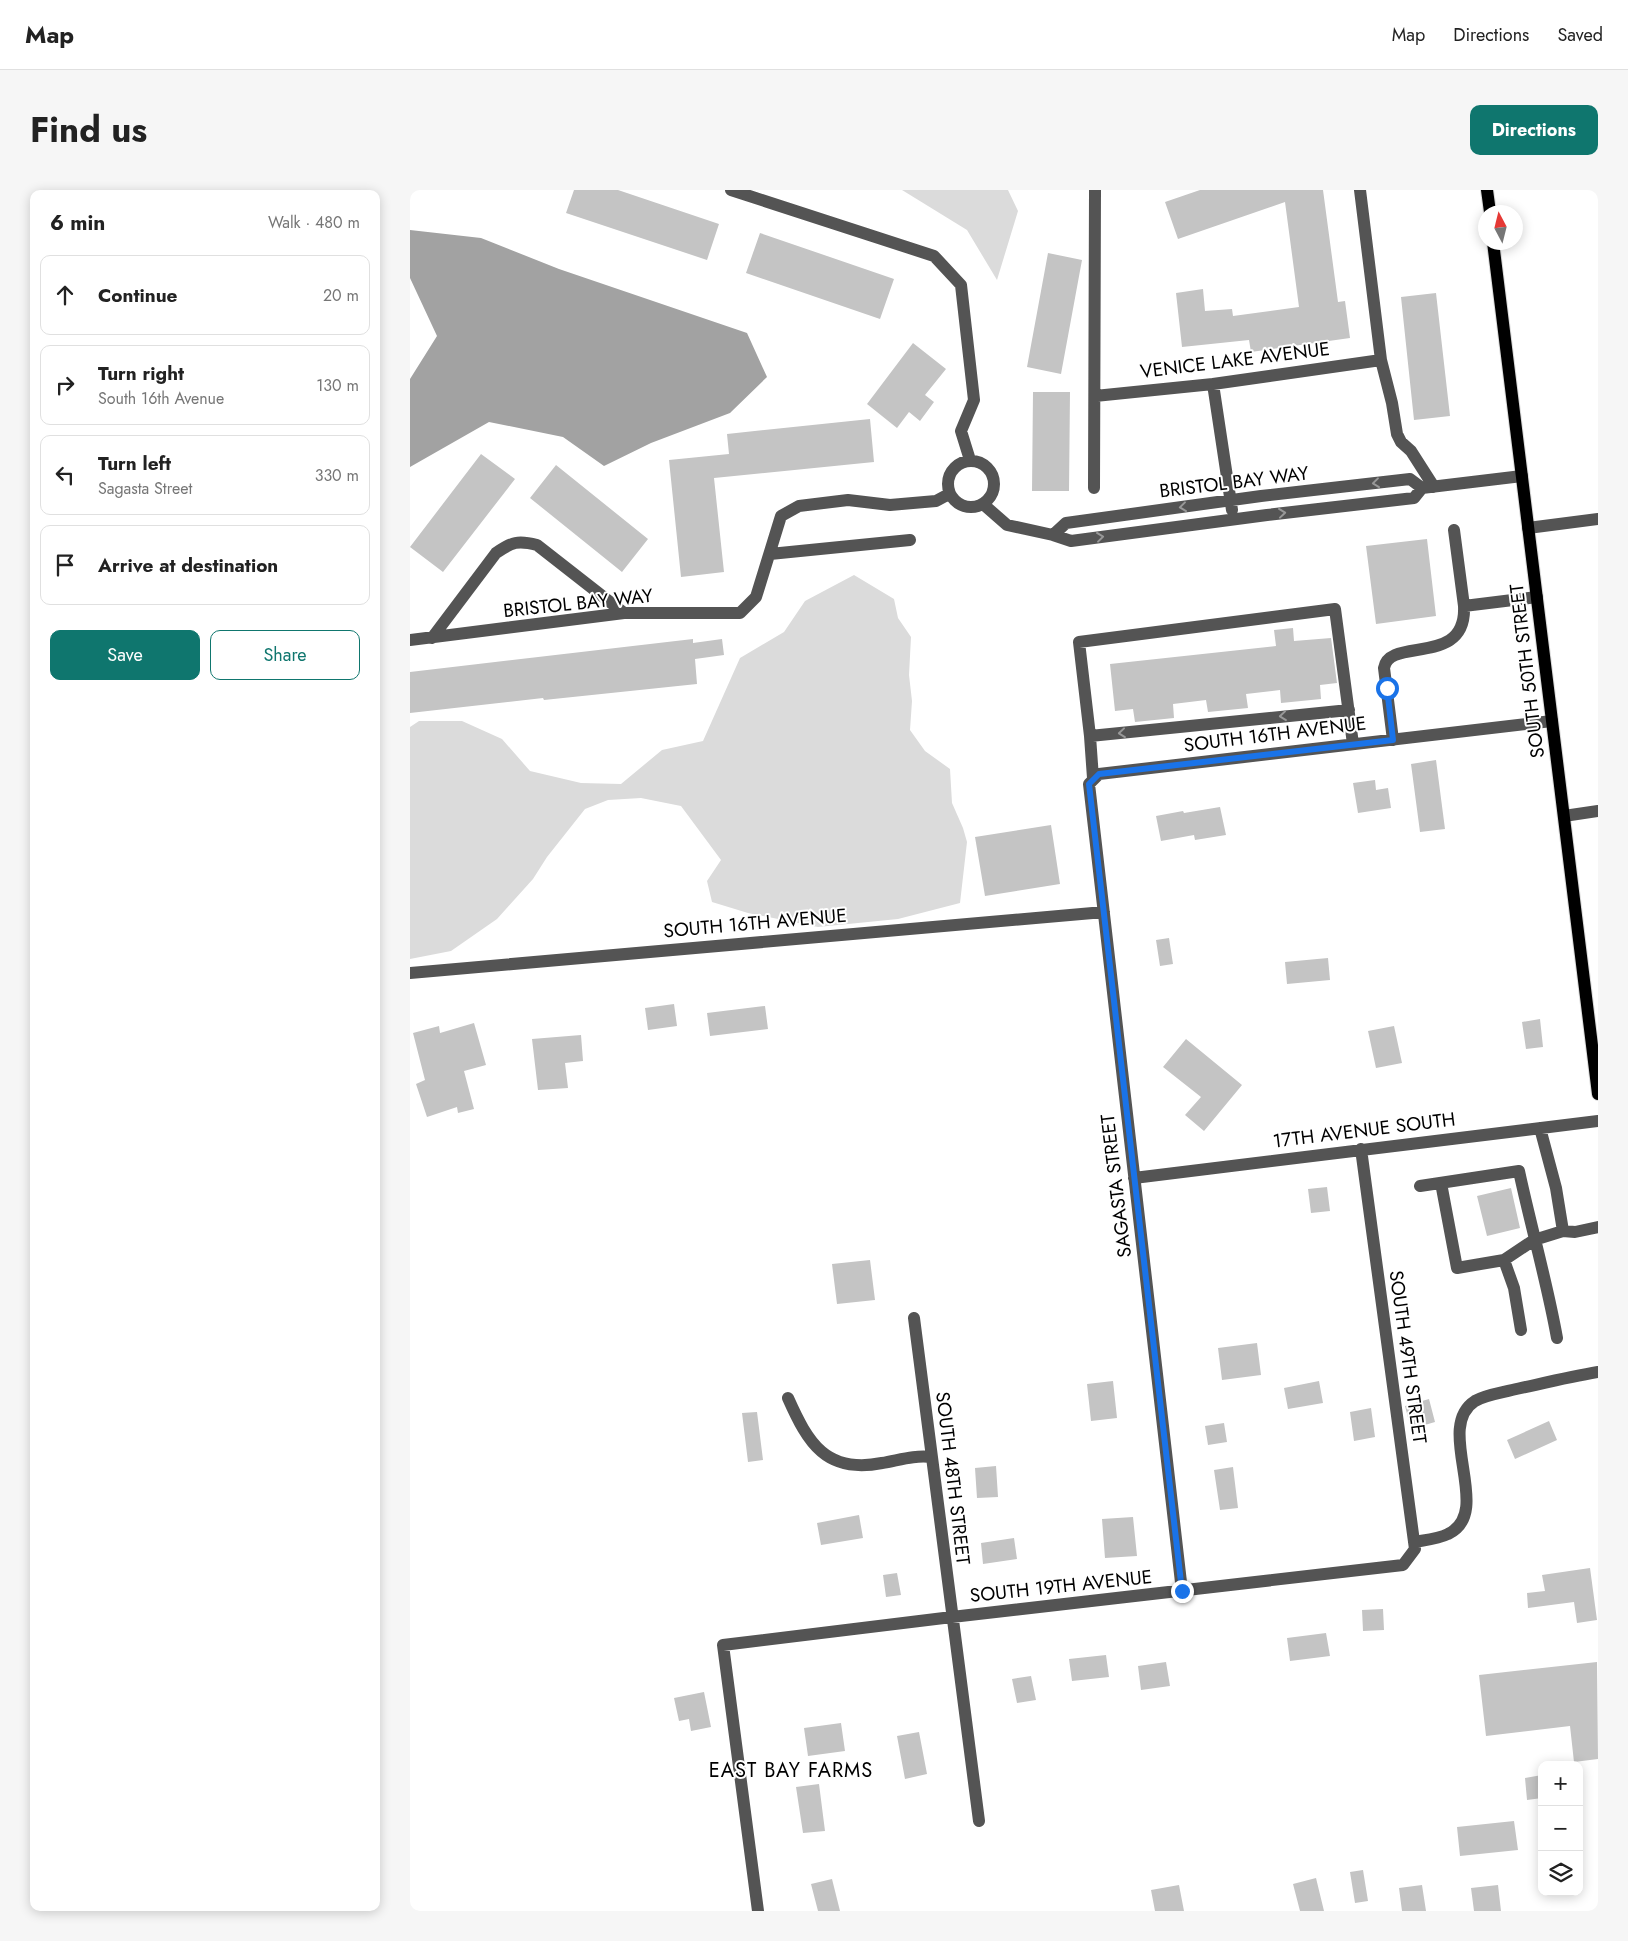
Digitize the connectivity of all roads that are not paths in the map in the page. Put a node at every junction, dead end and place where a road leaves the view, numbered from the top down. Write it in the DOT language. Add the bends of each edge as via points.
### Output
graph roads {
  1 [pos="731,190"];
  2 [pos="1095,190"];
  3 [pos="1360,190"];
  4 [pos="1487,190"];
  5 [pos="1489,205"];
  6 [pos="1494,250"];
  7 [pos="1381,360"];
  8 [pos="1213,384"];
  9 [pos="1095,396"];
  10 [pos="970,460"];
  11 [pos="1522,476"];
  12 [pos="1428,487"];
  13 [pos="1094,488"];
  14 [pos="950,494"];
  15 [pos="1231,501"];
  16 [pos="983,504"];
  17 [pos="1598,519"];
  18 [pos="1234,520"];
  19 [pos="1528,528"];
  20 [pos="1454,530"];
  21 [pos="1053,535"];
  22 [pos="910,540"];
  23 [pos="770,554"];
  24 [pos="1537,597"];
  25 [pos="1464,606"];
  26 [pos="624,613"];
  27 [pos="432,638"];
  28 [pos="410,640"];
  29 [pos="1349,710"];
  30 [pos="1552,722"];
  31 [pos="1090,736"];
  32 [pos="1393,740"];
  33 [pos="1354,744"];
  34 [pos="1093,778"];
  35 [pos="1598,811"];
  36 [pos="1564,816"];
  37 [pos="1104,912"];
  38 [pos="410,973"];
  39 [pos="1598,1094"];
  40 [pos="1598,1121"];
  41 [pos="1540,1128"];
  42 [pos="1361,1149"];
  43 [pos="1134,1178"];
  44 [pos="1441,1183"];
  45 [pos="1420,1186"];
  46 [pos="1598,1227"];
  47 [pos="1563,1231"];
  48 [pos="1534,1240"];
  49 [pos="1504,1260"];
  50 [pos="914,1318"];
  51 [pos="1521,1330"];
  52 [pos="1557,1338"];
  53 [pos="1598,1372"];
  54 [pos="788,1398"];
  55 [pos="932,1458"];
  56 [pos="1414,1542"];
  57 [pos="1182,1591"];
  58 [pos="952,1617"];
  59 [pos="979,1821"];
  60 [pos="758,1911"];
  1 -- 10 [label="street" via="934,256 961,284 974,400 961,431"];
  2 -- 9 [label="street"];
  3 -- 7 [label="street"];
  4 -- 5 [label="main road"];
  6 -- 11 [label="main road, SOUTH 50TH STREET"];
  7 -- 8 [label="street, VENICE LAKE AVENUE"];
  7 -- 12 [label="street" via="1397,434 1411,451"];
  8 -- 9 [label="street, VENICE LAKE AVENUE"];
  8 -- 15 [label="street"];
  9 -- 13 [label="street"];
  10 -- 14 [label="street" via="950,472 947,479"];
  10 -- 16 [label="street" via="984,464 993,477 993,492"];
  11 -- 12 [label="street, BRISTOL BAY WAY"];
  11 -- 19 [label="main road, SOUTH 50TH STREET"];
  12 -- 15 [label="street, BRISTOL BAY WAY, one-way" via="1410,479"];
  18 -- 12 [label="street, BRISTOL BAY WAY, one-way" via="1414,498"];
  14 -- 16 [label="street" via="954,501 968,508"];
  14 -- 23 [label="street, BRISTOL BAY WAY" via="936,501 890,506 848,500 799,506 781,516"];
  15 -- 18 [label="street"];
  15 -- 21 [label="street, BRISTOL BAY WAY, one-way" via="1066,523"];
  16 -- 21 [label="street, BRISTOL BAY WAY" via="1007,525"];
  17 -- 19 [label="street"];
  21 -- 18 [label="street, BRISTOL BAY WAY, one-way" via="1071,541"];
  19 -- 24 [label="main road, SOUTH 50TH STREET"];
  20 -- 25 [label="street"];
  22 -- 23 [label="street"];
  23 -- 26 [label="street, BRISTOL BAY WAY" via="756,597 740,613"];
  24 -- 25 [label="street"];
  24 -- 30 [label="main road, SOUTH 50TH STREET"];
  25 -- 32 [label="street" via="1462,624 1446,644 1400,653 1385,662"];
  26 -- 27 [label="street, BRISTOL BAY WAY"];
  26 -- 27 [label="street" via="537,545 523,541 508,544 496,552"];
  27 -- 28 [label="street, BRISTOL BAY WAY"];
  29 -- 31 [label="street, one-way"];
  29 -- 31 [label="street, SAGASTA STREET" via="1336,610 1079,642"];
  29 -- 33 [label="street"];
  30 -- 32 [label="street, SOUTH 16TH AVENUE"];
  30 -- 36 [label="main road, SOUTH 50TH STREET"];
  31 -- 34 [label="street, SAGASTA STREET"];
  32 -- 33 [label="street, SOUTH 16TH AVENUE"];
  33 -- 34 [label="street, SOUTH 16TH AVENUE" via="1099,774"];
  34 -- 37 [label="street, SAGASTA STREET" via="1089,784"];
  35 -- 36 [label="street"];
  36 -- 39 [label="main road, SOUTH 50TH STREET"];
  37 -- 38 [label="street, SOUTH 16TH AVENUE"];
  37 -- 43 [label="street, SAGASTA STREET"];
  40 -- 41 [label="street, 17TH AVENUE SOUTH"];
  41 -- 42 [label="street, 17TH AVENUE SOUTH"];
  41 -- 47 [label="street" via="1556,1188"];
  42 -- 43 [label="street, 17TH AVENUE SOUTH"];
  42 -- 56 [label="street, SOUTH 49TH STREET"];
  43 -- 57 [label="street, SAGASTA STREET"];
  44 -- 45 [label="street"];
  44 -- 48 [label="street" via="1519,1171"];
  44 -- 49 [label="street" via="1457,1268"];
  46 -- 47 [label="street"];
  47 -- 48 [label="street"];
  48 -- 49 [label="street"];
  48 -- 52 [label="street"];
  49 -- 51 [label="street" via="1514,1288"];
  50 -- 55 [label="street, SOUTH 48TH STREET"];
  53 -- 56 [label="street" via="1490,1396 1475,1401 1465,1410 1460,1440 1467,1505 1465,1517 1448,1534"];
  54 -- 55 [label="street" via="812,1442 824,1455 842,1463 870,1465 906,1457"];
  55 -- 58 [label="street, SOUTH 48TH STREET"];
  56 -- 57 [label="street, SOUTH 19TH AVENUE" via="1415,1549 1402,1565"];
  57 -- 58 [label="street, SOUTH 19TH AVENUE"];
  58 -- 59 [label="street, SOUTH 48TH STREET"];
  58 -- 60 [label="street, SOUTH 19TH AVENUE" via="723,1645"];
}
